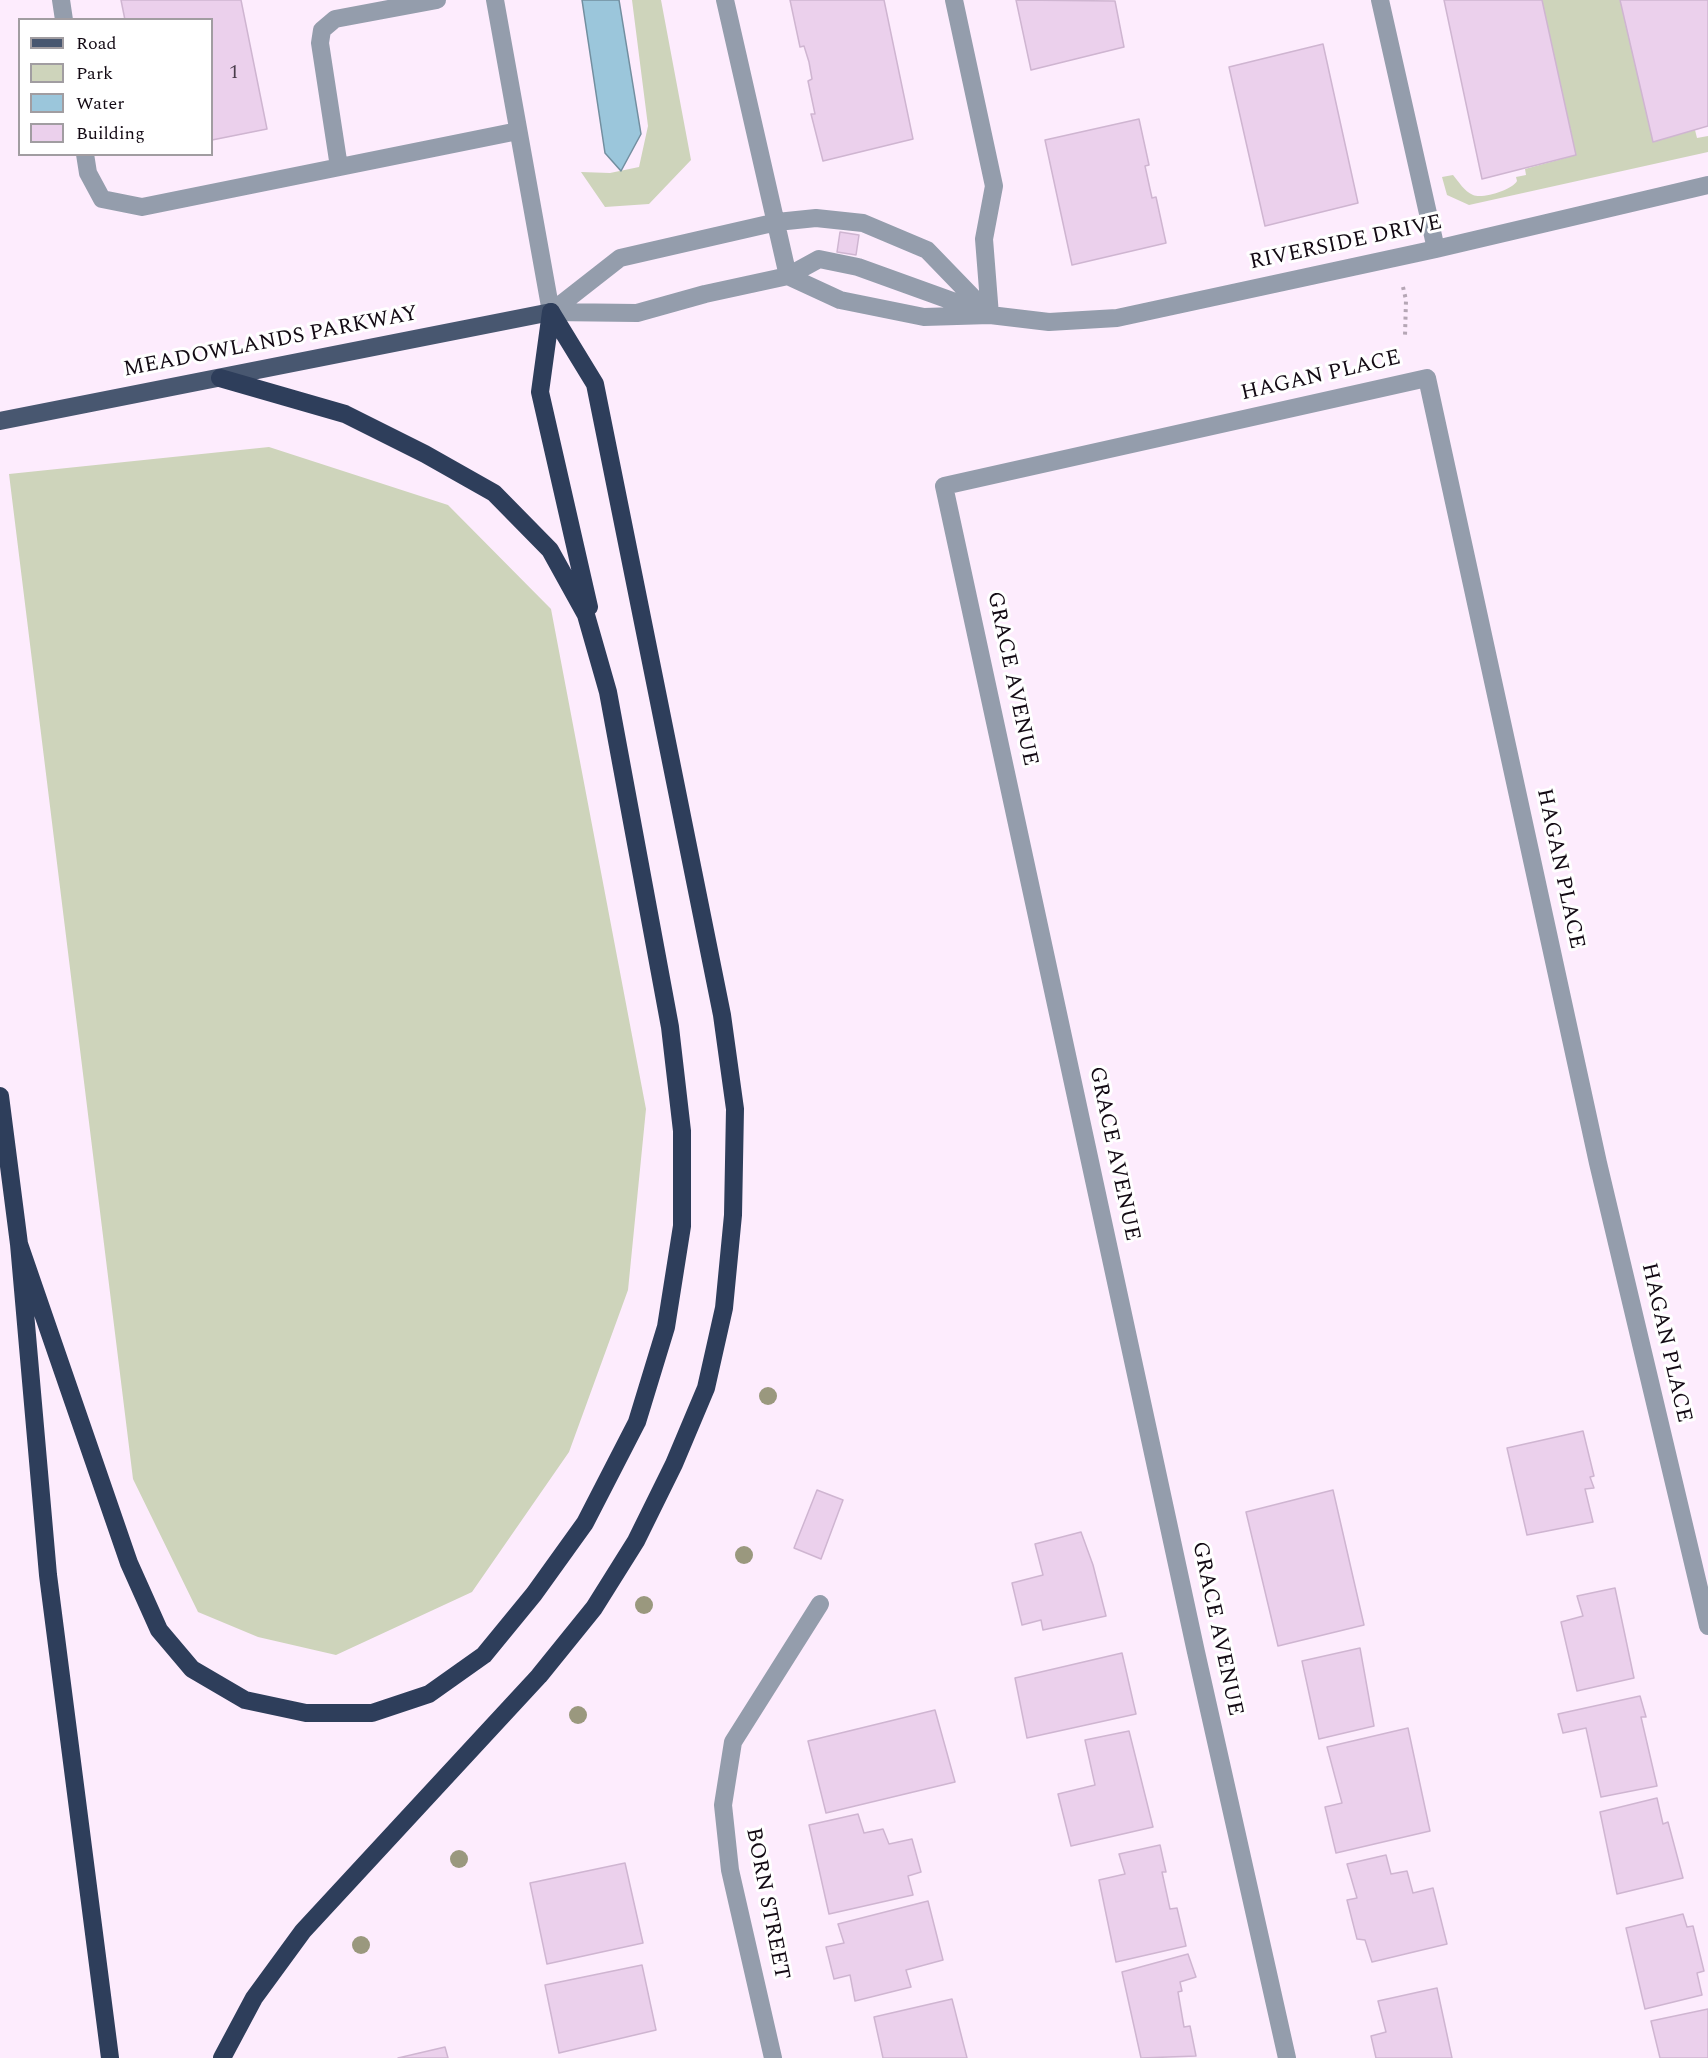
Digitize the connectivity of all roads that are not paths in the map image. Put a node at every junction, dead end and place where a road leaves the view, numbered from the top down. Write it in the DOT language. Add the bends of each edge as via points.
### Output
graph roads {
  1 [pos="61,0"];
  2 [pos="437,0"];
  3 [pos="495,0"];
  4 [pos="725,0"];
  5 [pos="954,0"];
  6 [pos="1380,0"];
  7 [pos="64,18"];
  8 [pos="518,131"];
  9 [pos="85,156"];
  10 [pos="339,167"];
  11 [pos="1708,185"];
  12 [pos="777,222"];
  13 [pos="1436,249"];
  14 [pos="788,276"];
  15 [pos="551,312"];
  16 [pos="990,315"];
  17 [pos="220,378"];
  18 [pos="0,421"];
  19 [pos="1171,436"];
  20 [pos="608,692"];
  21 [pos="0,1096"];
  22 [pos="19,1244"];
  23 [pos="820,1604"];
  24 [pos="1708,1626"];
  25 [pos="110,2058"];
  26 [pos="222,2058"];
  27 [pos="773,2058"];
  28 [pos="1287,2058"];
  1 -- 7 [label="street"];
  2 -- 10 [label="street" via="335,19 322,30 320,43"];
  3 -- 8 [label="street"];
  4 -- 12 [label="street"];
  5 -- 16 [label="street" via="994,186 984,240"];
  6 -- 13 [label="street"];
  8 -- 10 [label="street"];
  8 -- 15 [label="street"];
  9 -- 10 [label="street" via="88,173 102,199 142,207"];
  11 -- 13 [label="street, RIVERSIDE DRIVE"];
  12 -- 14 [label="street"];
  12 -- 15 [label="street" via="620,258"];
  12 -- 16 [label="street" via="816,218 864,223 927,250"];
  13 -- 16 [label="street, RIVERSIDE DRIVE" via="1117,318 1048,322"];
  14 -- 15 [label="street" via="637,313"];
  14 -- 16 [label="street, RIVERSIDE DRIVE" via="840,300 924,317"];
  14 -- 16 [label="street" via="819,259 858,267"];
  15 -- 17 [label="main road, MEADOWLANDS PARKWAY"];
  15 -- 20 [label="highway" via="540,392"];
  15 -- 26 [label="highway" via="595,384 722,1015 735,1109 733,1215 724,1308 706,1388 678,1456 636,1541 594,1608 539,1676 303,1930 254,1998"];
  17 -- 18 [label="main road, MEADOWLANDS PARKWAY"];
  17 -- 20 [label="highway" via="345,414 495,493 550,550 586,615"];
  19 -- 24 [label="street, HAGAN PLACE" via="1427,378 1598,1163"];
  19 -- 28 [label="street, GRACE AVENUE" via="945,486"];
  20 -- 22 [label="highway" via="670,1027 682,1131 682,1226 666,1327 637,1422 585,1523 484,1655 429,1694 372,1713 306,1713 245,1700 192,1669 159,1630 129,1563"];
  21 -- 22 [label="highway"];
  22 -- 25 [label="highway" via="48,1575"];
  23 -- 27 [label="street, BORN STREET" via="733,1742 723,1805 730,1870"];
}
